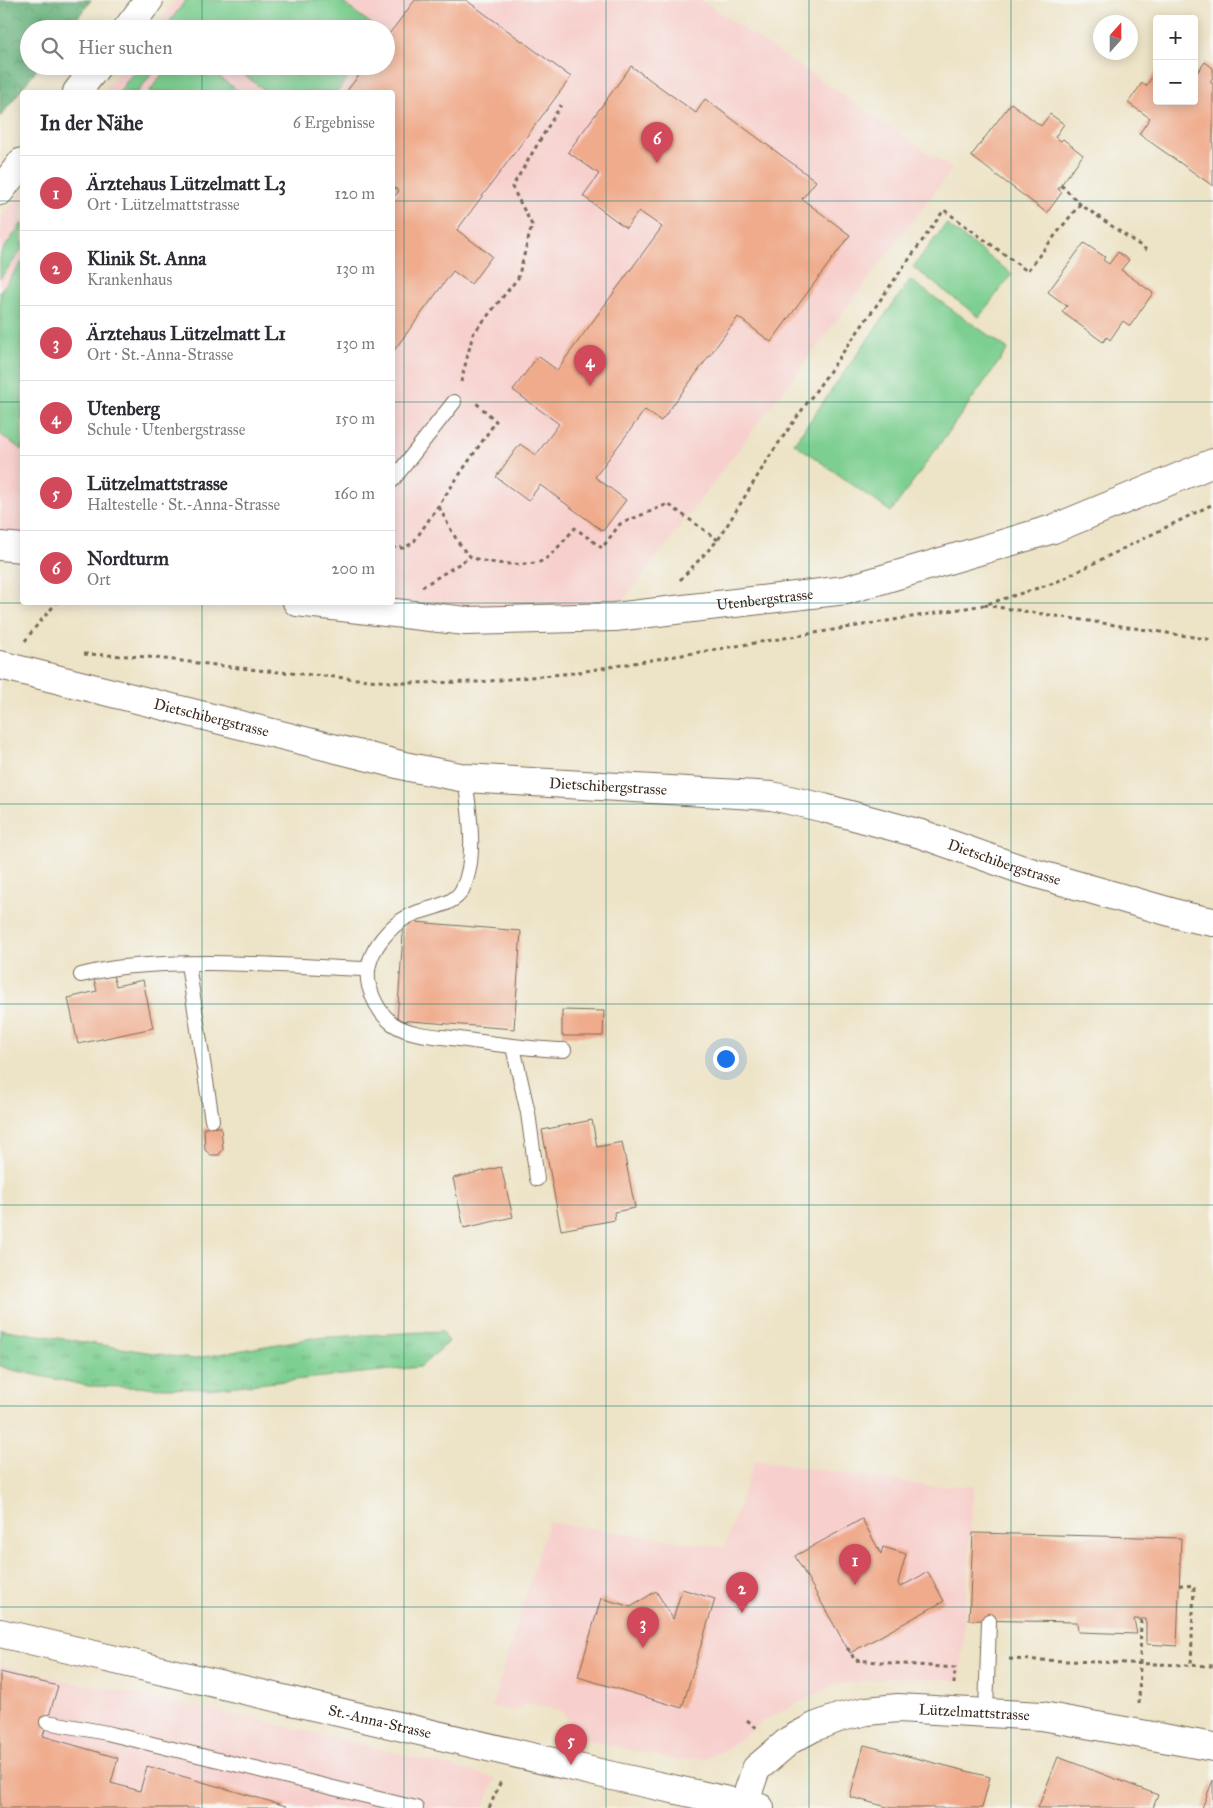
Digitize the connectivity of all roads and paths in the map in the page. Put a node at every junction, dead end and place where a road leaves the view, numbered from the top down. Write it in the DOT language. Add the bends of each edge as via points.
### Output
graph roads {
  1 [pos="149,0"];
  2 [pos="134,20"];
  3 [pos="90,75"];
  4 [pos="79,90"];
  5 [pos="561,105"];
  6 [pos="20,165"];
  7 [pos="1061,185"];
  8 [pos="0,191"];
  9 [pos="1080,204"];
  10 [pos="1148,251"];
  11 [pos="460,388"];
  12 [pos="454,402"];
  13 [pos="1213,463"];
  14 [pos="395,477"];
  15 [pos="439,507"];
  16 [pos="718,540"];
  17 [pos="0,546"];
  18 [pos="395,547"];
  19 [pos="20,548"];
  20 [pos="470,557"];
  21 [pos="55,605"];
  22 [pos="321,605"];
  23 [pos="984,605"];
  24 [pos="648,614"];
  25 [pos="409,616"];
  26 [pos="1213,640"];
  27 [pos="7,666"];
  28 [pos="465,778"];
  29 [pos="1213,922"];
  30 [pos="188,964"];
  31 [pos="367,969"];
  32 [pos="81,975"];
  33 [pos="513,1047"];
  34 [pos="564,1050"];
  35 [pos="212,1120"];
  36 [pos="537,1179"];
  37 [pos="1179,1585"];
  38 [pos="1140,1619"];
  39 [pos="989,1620"];
  40 [pos="0,1633"];
  41 [pos="846,1648"];
  42 [pos="988,1658"];
  43 [pos="1140,1664"];
  44 [pos="1191,1665"];
  45 [pos="1213,1666"];
  46 [pos="954,1689"];
  47 [pos="986,1712"];
  48 [pos="47,1722"];
  49 [pos="1139,1734"];
  50 [pos="1213,1746"];
  51 [pos="505,1772"];
  52 [pos="752,1806"];
  53 [pos="416,1808"];
  54 [pos="489,1808"];
  1 -- 2 [label="street"];
  3 -- 4 [label="street"];
  5 -- 11 [label="path" via="512,186 532,226 518,278 473,334"];
  6 -- 8 [label="street"];
  7 -- 9 [label="path"];
  9 -- 10 [label="path"];
  9 -- 16 [label="path" via="1027,271 944,210 773,451"];
  11 -- 12 [label="path"];
  11 -- 15 [label="path" via="496,421"];
  12 -- 14 [label="lane"];
  13 -- 24 [label="street, Utenbergstrasse" via="1054,529 846,590"];
  15 -- 18 [label="path" via="413,543 403,548"];
  15 -- 20 [label="path"];
  16 -- 20 [label="path" via="668,504 620,524 602,548 576,528 545,560 536,564 496,564"];
  16 -- 24 [label="path"];
  17 -- 19 [label="street"];
  20 -- 25 [label="path" via="413,595"];
  21 -- 27 [label="path"];
  22 -- 25 [label="street, Utenbergstrasse"];
  23 -- 26 [label="path"];
  24 -- 25 [label="street, Utenbergstrasse" via="466,621"];
  27 -- 28 [label="street, Dietschibergstrasse" via="409,767"];
  28 -- 29 [label="street, Dietschibergstrasse" via="772,796 921,834 1020,869"];
  28 -- 31 [label="lane" via="471,850 461,892 445,904 414,914 395,925 373,952"];
  30 -- 31 [label="lane"];
  30 -- 32 [label="lane" via="133,966"];
  30 -- 35 [label="lane"];
  31 -- 33 [label="lane" via="375,1002 393,1024 422,1034"];
  33 -- 34 [label="lane"];
  33 -- 36 [label="lane" via="528,1113"];
  37 -- 44 [label="path" via="1194,1586"];
  38 -- 43 [label="path"];
  39 -- 42 [label="lane"];
  40 -- 52 [label="street, St.-Anna-Strasse"];
  41 -- 46 [label="path" via="852,1652 854,1660 955,1668"];
  42 -- 43 [label="path"];
  42 -- 47 [label="lane"];
  43 -- 44 [label="path"];
  43 -- 49 [label="path"];
  44 -- 45 [label="path"];
  47 -- 49 [label="street, Lützelmattstrasse" via="1068,1720"];
  47 -- 52 [label="street, Lützelmattstrasse" via="898,1708 841,1717 814,1727 790,1740 756,1769"];
  48 -- 53 [label="lane" via="107,1733"];
  49 -- 50 [label="street, Lützelmattstrasse"];
  51 -- 54 [label="path"];
}
